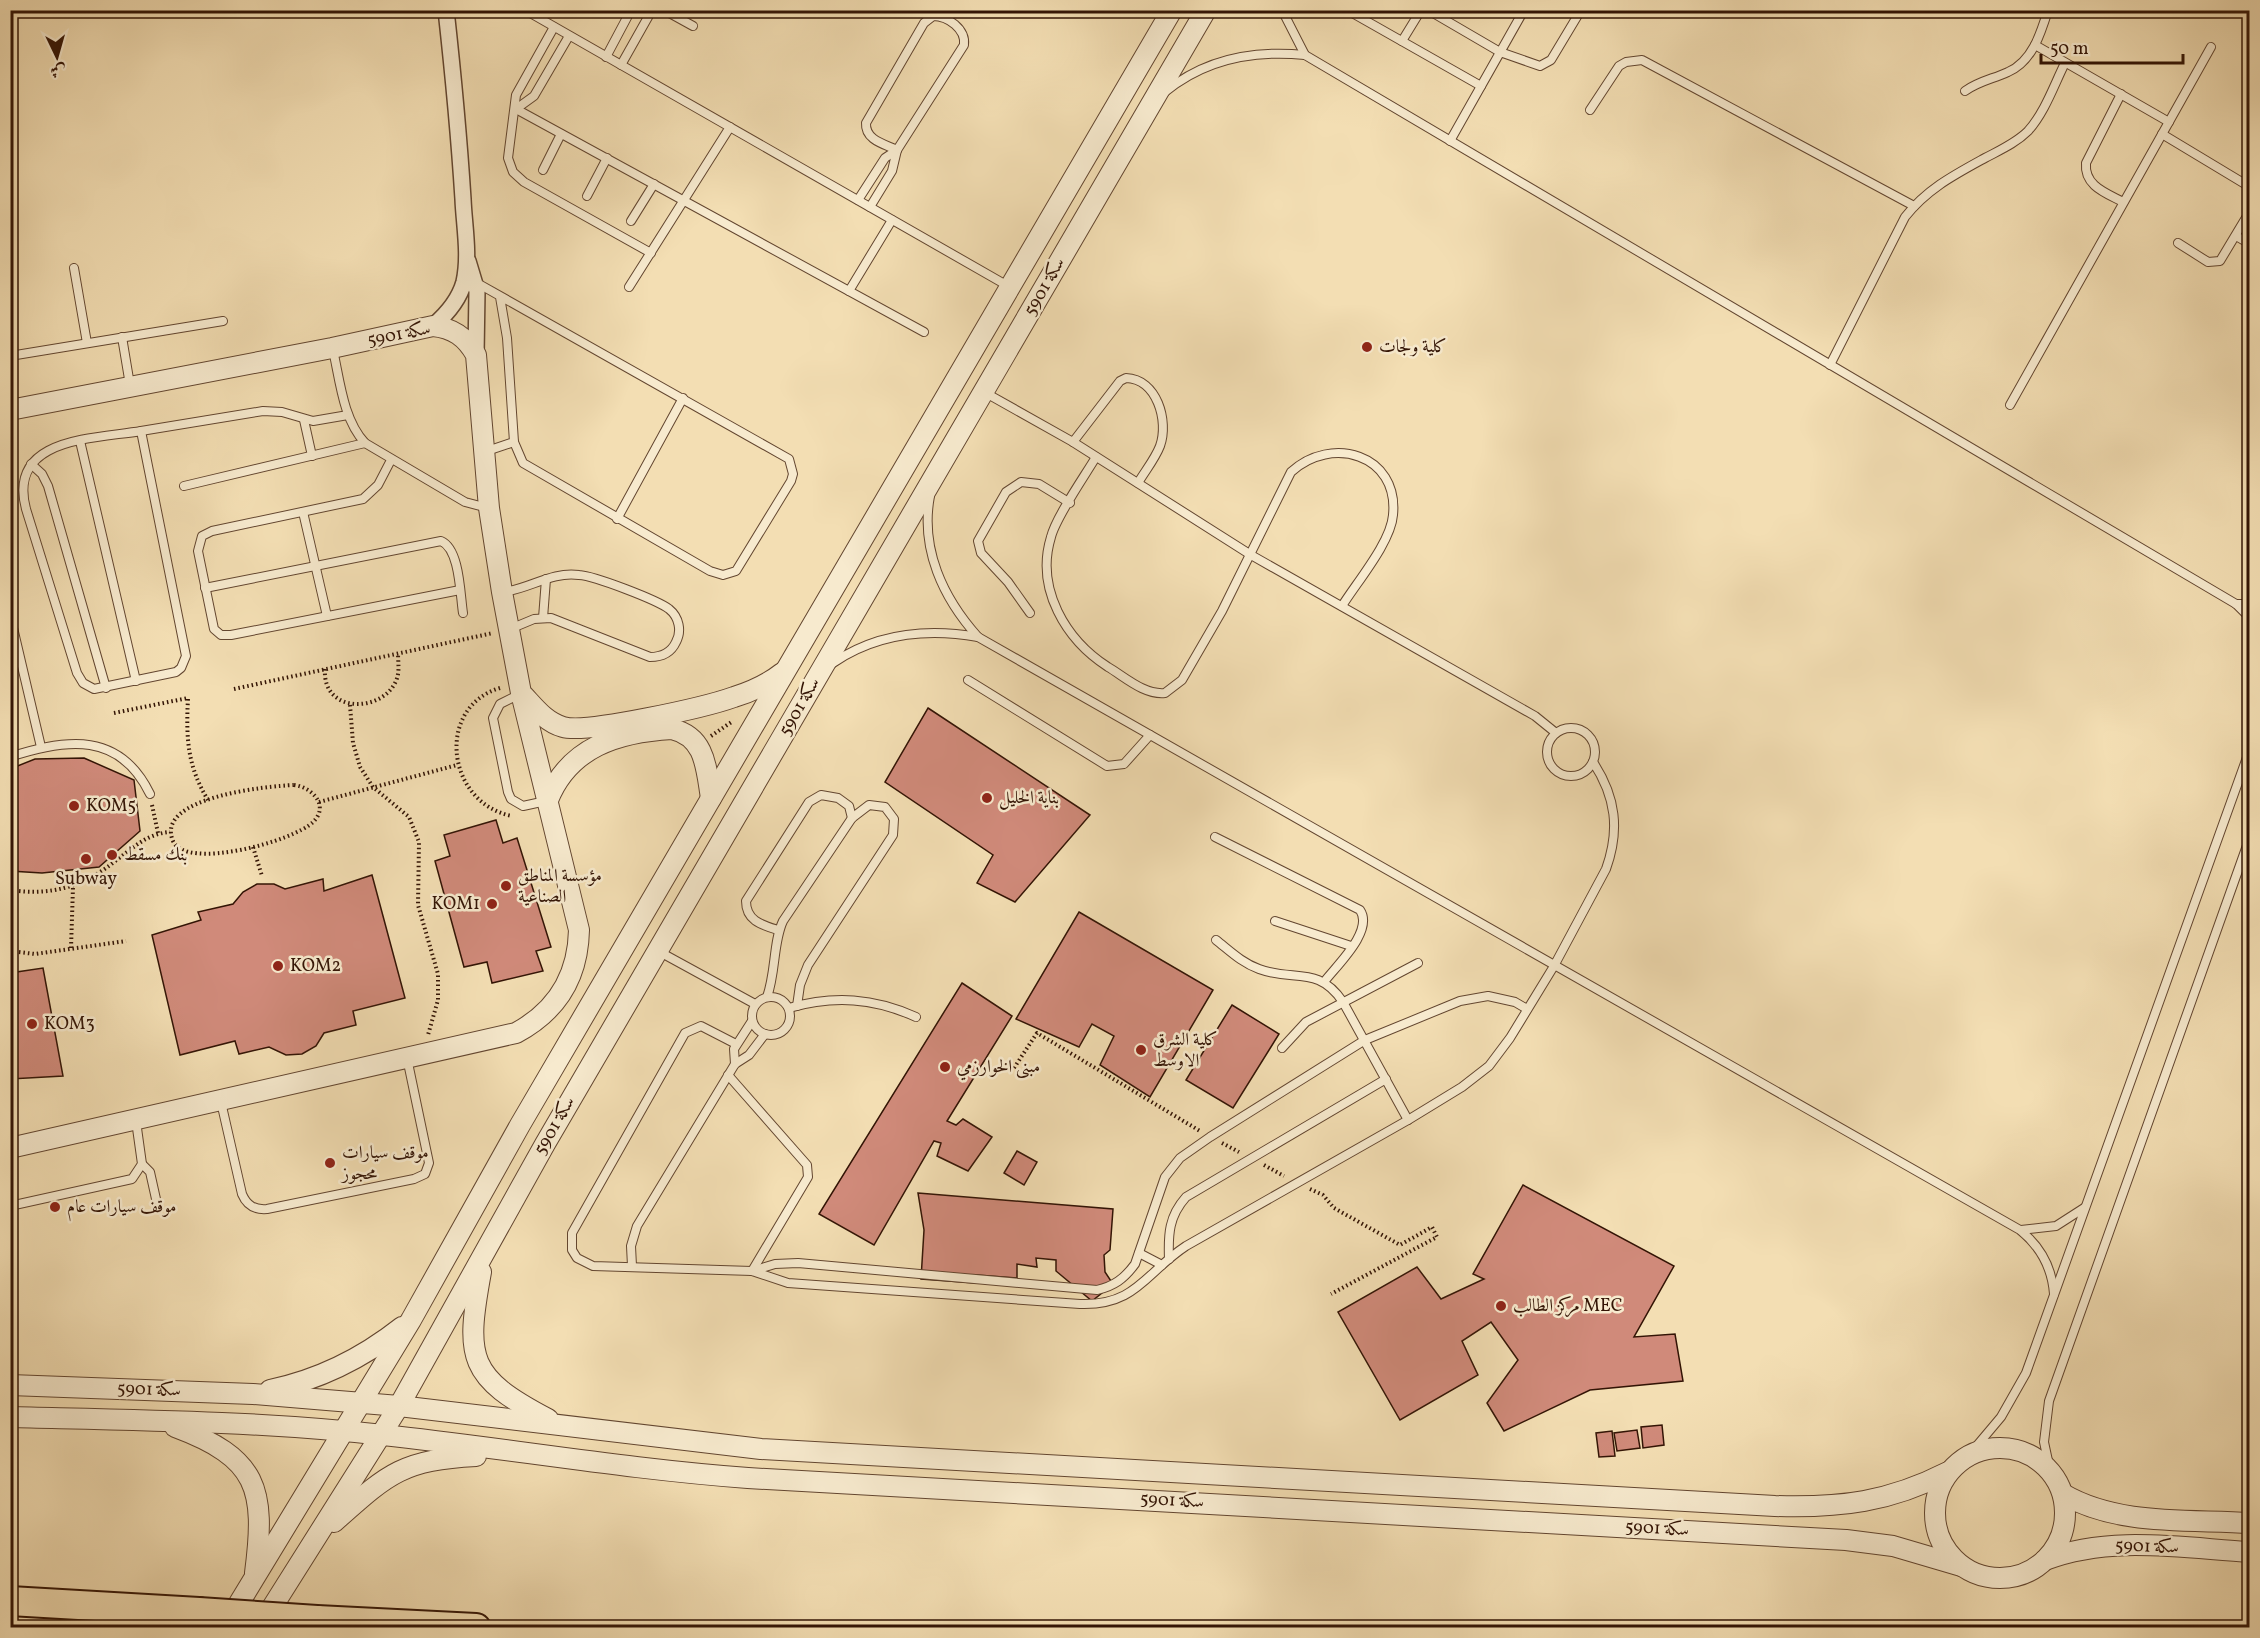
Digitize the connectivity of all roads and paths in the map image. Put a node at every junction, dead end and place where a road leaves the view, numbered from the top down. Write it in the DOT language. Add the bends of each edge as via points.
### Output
graph roads {
  1 [pos="525,10"];
  2 [pos="631,10"];
  3 [pos="652,10"];
  4 [pos="664,10"];
  5 [pos="1172,10"];
  6 [pos="1206,10"];
  7 [pos="1282,10"];
  8 [pos="1347,10"];
  9 [pos="1421,10"];
  10 [pos="1428,10"];
  11 [pos="1524,10"];
  12 [pos="1581,10"];
  13 [pos="2048,10"];
  14 [pos="448,11"];
  15 [pos="693,26"];
  16 [pos="554,27"];
  17 [pos="569,36"];
  18 [pos="1402,41"];
  19 [pos="2035,45"];
  20 [pos="2211,47"];
  21 [pos="1500,52"];
  22 [pos="1305,55"];
  23 [pos="606,57"];
  24 [pos="2065,63"];
  25 [pos="621,65"];
  26 [pos="1481,86"];
  27 [pos="1965,91"];
  28 [pos="2121,94"];
  29 [pos="1152,102"];
  30 [pos="516,109"];
  31 [pos="1590,110"];
  32 [pos="2169,122"];
  33 [pos="730,127"];
  34 [pos="561,134"];
  35 [pos="2162,134"];
  36 [pos="1450,141"];
  37 [pos="897,150"];
  38 [pos="607,158"];
  39 [pos="543,170"];
  40 [pos="654,184"];
  41 [pos="2250,187"];
  42 [pos="587,196"];
  43 [pos="858,200"];
  44 [pos="684,201"];
  45 [pos="2123,202"];
  46 [pos="1914,206"];
  47 [pos="870,207"];
  48 [pos="2250,211"];
  49 [pos="892,220"];
  50 [pos="631,221"];
  51 [pos="2236,236"];
  52 [pos="2178,243"];
  53 [pos="2250,244"];
  54 [pos="651,253"];
  55 [pos="466,259"];
  56 [pos="74,268"];
  57 [pos="476,283"];
  58 [pos="629,287"];
  59 [pos="1010,287"];
  60 [pos="849,291"];
  61 [pos="500,297"];
  62 [pos="223,321"];
  63 [pos="433,326"];
  64 [pos="924,332"];
  65 [pos="122,337"];
  66 [pos="87,343"];
  67 [pos="332,348"];
  68 [pos="10,356"];
  69 [pos="476,356"];
  70 [pos="1830,364"];
  71 [pos="131,387"];
  72 [pos="984,392"];
  73 [pos="683,398"];
  74 [pos="2010,405"];
  75 [pos="10,410"];
  76 [pos="348,415"];
  77 [pos="304,420"];
  78 [pos="141,431"];
  79 [pos="80,441"];
  80 [pos="514,442"];
  81 [pos="1073,442"];
  82 [pos="365,443"];
  83 [pos="483,452"];
  84 [pos="312,456"];
  85 [pos="1096,457"];
  86 [pos="391,460"];
  87 [pos="31,464"];
  88 [pos="933,478"];
  89 [pos="1138,483"];
  90 [pos="184,486"];
  91 [pos="1070,503"];
  92 [pos="489,508"];
  93 [pos="303,512"];
  94 [pos="617,519"];
  95 [pos="1251,555"];
  96 [pos="316,566"];
  97 [pos="546,579"];
  98 [pos="205,588"];
  99 [pos="460,590"];
  100 [pos="502,592"];
  101 [pos="2236,604"];
  102 [pos="2250,604"];
  103 [pos="1342,606"];
  104 [pos="1030,612"];
  105 [pos="463,613"];
  106 [pos="10,615"];
  107 [pos="327,616"];
  108 [pos="543,618"];
  109 [pos="2250,618"];
  110 [pos="509,630"];
  111 [pos="978,637"];
  112 [pos="398,653"];
  113 [pos="325,669"];
  114 [pos="787,669"];
  115 [pos="821,671"];
  116 [pos="968,680"];
  117 [pos="136,681"];
  118 [pos="106,688"];
  119 [pos="234,689"];
  120 [pos="521,693"];
  121 [pos="350,705"];
  122 [pos="114,713"];
  123 [pos="733,721"];
  124 [pos="1556,733"];
  125 [pos="1150,735"];
  126 [pos="698,744"];
  127 [pos="41,747"];
  128 [pos="2250,748"];
  129 [pos="10,757"];
  130 [pos="1593,762"];
  131 [pos="457,765"];
  132 [pos="374,788"];
  133 [pos="150,794"];
  134 [pos="711,798"];
  135 [pos="208,800"];
  136 [pos="548,800"];
  137 [pos="319,802"];
  138 [pos="852,818"];
  139 [pos="170,832"];
  140 [pos="158,833"];
  141 [pos="1215,837"];
  142 [pos="2250,837"];
  143 [pos="253,847"];
  144 [pos="262,876"];
  145 [pos="73,887"];
  146 [pos="10,890"];
  147 [pos="1275,921"];
  148 [pos="778,930"];
  149 [pos="1216,940"];
  150 [pos="126,941"];
  151 [pos="1351,946"];
  152 [pos="70,948"];
  153 [pos="657,950"];
  154 [pos="10,951"];
  155 [pos="1418,963"];
  156 [pos="1554,966"];
  157 [pos="1324,982"];
  158 [pos="766,997"];
  159 [pos="1343,1002"];
  160 [pos="755,1004"];
  161 [pos="793,1007"];
  162 [pos="1527,1009"];
  163 [pos="916,1017"];
  164 [pos="752,1021"];
  165 [pos="765,1034"];
  166 [pos="1365,1041"];
  167 [pos="736,1044"];
  168 [pos="1282,1048"];
  169 [pos="431,1053"];
  170 [pos="407,1058"];
  171 [pos="735,1064"];
  172 [pos="728,1075"];
  173 [pos="1386,1080"];
  174 [pos="221,1101"];
  175 [pos="136,1120"];
  176 [pos="1408,1120"];
  177 [pos="10,1148"];
  178 [pos="142,1164"];
  179 [pos="156,1199"];
  180 [pos="2086,1205"];
  181 [pos="10,1206"];
  182 [pos="2020,1230"];
  183 [pos="1139,1253"];
  184 [pos="484,1257"];
  185 [pos="1169,1259"];
  186 [pos="1162,1265"];
  187 [pos="632,1266"];
  188 [pos="752,1271"];
  189 [pos="2054,1294"];
  190 [pos="411,1320"];
  191 [pos="10,1385"];
  192 [pos="253,1394"];
  193 [pos="360,1403"];
  194 [pos="399,1406"];
  195 [pos="10,1418"];
  196 [pos="155,1420"];
  197 [pos="561,1426"];
  198 [pos="342,1431"];
  199 [pos="381,1435"];
  200 [pos="523,1454"];
  201 [pos="1970,1455"];
  202 [pos="2050,1470"];
  203 [pos="1948,1472"];
  204 [pos="2063,1494"];
  205 [pos="2250,1523"];
  206 [pos="316,1538"];
  207 [pos="2250,1552"];
  208 [pos="2046,1560"];
  209 [pos="1961,1566"];
  210 [pos="254,1580"];
  211 [pos="10,1601"];
  212 [pos="225,1628"];
  213 [pos="260,1628"];
  214 [pos="476,1628"];
  1 -- 16 [label="lane"];
  2 -- 23 [label="lane"];
  3 -- 25 [label="lane"];
  4 -- 15 [label="lane"];
  5 -- 59 [label="street, سكة 5901"];
  6 -- 29 [label="street, سكة 5901"];
  7 -- 22 [label="lane"];
  8 -- 18 [label="lane"];
  9 -- 18 [label="lane"];
  10 -- 21 [label="lane"];
  11 -- 21 [label="lane"];
  12 -- 21 [label="lane" via="1546,64 1534,66"];
  13 -- 19 [label="lane"];
  14 -- 55 [label="street"];
  16 -- 17 [label="lane"];
  16 -- 30 [label="lane" via="518,88"];
  17 -- 23 [label="lane"];
  17 -- 30 [label="lane" via="534,96"];
  18 -- 26 [label="lane"];
  19 -- 24 [label="lane"];
  19 -- 27 [label="lane" via="2017,67"];
  20 -- 32 [label="lane"];
  21 -- 26 [label="lane"];
  22 -- 29 [label="lane" via="1235,58 1191,75"];
  22 -- 36 [label="lane"];
  23 -- 25 [label="lane"];
  24 -- 28 [label="lane"];
  24 -- 46 [label="lane" via="2028,131 1936,186"];
  25 -- 33 [label="lane"];
  26 -- 36 [label="lane"];
  28 -- 32 [label="lane"];
  28 -- 45 [label="lane" via="2085,169 2095,186"];
  29 -- 72 [label="street, سكة 5901"];
  30 -- 34 [label="lane"];
  30 -- 54 [label="lane" via="508,158 518,177"];
  31 -- 46 [label="lane" via="1619,66 1642,60"];
  32 -- 35 [label="lane"];
  33 -- 43 [label="lane"];
  33 -- 44 [label="lane"];
  34 -- 38 [label="lane"];
  34 -- 39 [label="lane"];
  35 -- 41 [label="lane"];
  35 -- 45 [label="lane"];
  36 -- 70 [label="lane"];
  37 -- 37 [label="lane" via="963,49 962,31 941,16 926,20 866,123 872,138"];
  37 -- 43 [label="lane" via="885,158"];
  37 -- 47 [label="lane" via="892,171"];
  38 -- 40 [label="lane"];
  38 -- 42 [label="lane"];
  40 -- 44 [label="lane"];
  40 -- 50 [label="lane"];
  43 -- 47 [label="lane"];
  44 -- 54 [label="lane"];
  44 -- 60 [label="lane"];
  45 -- 74 [label="lane"];
  46 -- 70 [label="lane"];
  47 -- 49 [label="lane"];
  48 -- 51 [label="lane"];
  49 -- 59 [label="lane"];
  49 -- 60 [label="lane"];
  51 -- 52 [label="lane" via="2216,263"];
  51 -- 53 [label="lane"];
  54 -- 58 [label="lane"];
  55 -- 57 [label="street"];
  55 -- 63 [label="street" via="458,297"];
  56 -- 66 [label="lane"];
  57 -- 61 [label="lane"];
  57 -- 69 [label="street"];
  59 -- 114 [label="street, سكة 5901"];
  60 -- 64 [label="lane"];
  61 -- 73 [label="lane"];
  61 -- 80 [label="lane" via="507,338"];
  62 -- 65 [label="lane"];
  63 -- 67 [label="street, سكة 5901"];
  63 -- 69 [label="street, سكة 5901" via="454,331"];
  65 -- 66 [label="lane"];
  65 -- 71 [label="lane"];
  66 -- 68 [label="lane"];
  67 -- 71 [label="street, سكة 5901"];
  67 -- 76 [label="lane"];
  69 -- 83 [label="street"];
  70 -- 101 [label="lane"];
  71 -- 75 [label="street, سكة 5901"];
  72 -- 81 [label="lane"];
  72 -- 88 [label="street, سكة 5901"];
  73 -- 94 [label="lane"];
  73 -- 94 [label="lane" via="783,453 792,466 791,482 741,566 730,574 716,574"];
  76 -- 77 [label="lane" via="322,421"];
  76 -- 82 [label="lane"];
  77 -- 78 [label="lane" via="282,412 263,411"];
  77 -- 84 [label="lane"];
  78 -- 79 [label="lane"];
  78 -- 117 [label="lane" via="186,656 176,672"];
  79 -- 87 [label="lane" via="48,449"];
  79 -- 117 [label="lane"];
  80 -- 83 [label="lane"];
  80 -- 94 [label="lane" via="529,469"];
  81 -- 85 [label="lane"];
  81 -- 89 [label="lane" via="1120,381 1139,381 1155,397 1163,424 1159,449"];
  82 -- 84 [label="lane"];
  82 -- 86 [label="lane"];
  83 -- 92 [label="street"];
  84 -- 90 [label="lane"];
  85 -- 89 [label="lane"];
  85 -- 91 [label="lane"];
  86 -- 92 [label="lane" via="465,502"];
  86 -- 93 [label="lane" via="378,485 363,499"];
  87 -- 118 [label="lane" via="48,486"];
  87 -- 118 [label="lane" via="23,498 77,673 88,687"];
  88 -- 111 [label="lane" via="928,527 937,575 961,618"];
  88 -- 115 [label="street, سكة 5901"];
  89 -- 95 [label="lane"];
  91 -- 95 [label="lane" via="1051,536 1049,548 1049,584 1056,609 1088,654 1150,693 1165,693 1178,686"];
  91 -- 104 [label="lane" via="1039,484 1021,482 1006,492 979,535 981,553"];
  92 -- 100 [label="street"];
  93 -- 96 [label="lane"];
  93 -- 98 [label="lane" via="202,536 197,546"];
  95 -- 103 [label="lane"];
  95 -- 103 [label="lane" via="1296,467 1315,455 1329,452 1358,455 1381,473 1389,486 1393,514 1383,542"];
  96 -- 98 [label="lane"];
  96 -- 99 [label="lane" via="441,541 454,554"];
  96 -- 107 [label="lane"];
  97 -- 100 [label="lane"];
  97 -- 108 [label="lane"];
  97 -- 108 [label="lane" via="582,575 663,605 678,622 678,637 664,654 650,657"];
  98 -- 107 [label="lane" via="212,625 221,635"];
  99 -- 105 [label="lane"];
  99 -- 107 [label="lane"];
  100 -- 110 [label="street"];
  101 -- 102 [label="lane"];
  101 -- 109 [label="lane"];
  103 -- 124 [label="lane" via="1535,716"];
  106 -- 127 [label="lane"];
  108 -- 110 [label="lane"];
  110 -- 112 [label="path"];
  110 -- 120 [label="street"];
  111 -- 115 [label="lane" via="931,632 884,639 862,646"];
  111 -- 125 [label="lane"];
  112 -- 113 [label="path"];
  112 -- 121 [label="path" via="399,670 392,688 377,699"];
  113 -- 119 [label="path"];
  113 -- 121 [label="path" via="327,688 340,702"];
  114 -- 120 [label="street, سكة 5901" via="762,686 732,698 590,729 551,722"];
  114 -- 134 [label="street, سكة 5901"];
  115 -- 153 [label="street, سكة 5901"];
  116 -- 125 [label="lane" via="1107,766 1124,764"];
  117 -- 118 [label="lane"];
  120 -- 136 [label="street"];
  120 -- 136 [label="lane" via="500,704 494,718 508,792 511,799 523,806"];
  121 -- 132 [label="path" via="356,755"];
  122 -- 135 [label="path" via="188,698 187,752"];
  123 -- 126 [label="path"];
  124 -- 130 [label="lane" via="1574,728 1590,736 1596,754"];
  124 -- 130 [label="lane" via="1547,748 1550,765 1556,771 1564,776 1581,775"];
  125 -- 156 [label="lane"];
  126 -- 134 [label="street"];
  126 -- 136 [label="street" via="672,729 609,740 571,763"];
  127 -- 129 [label="lane"];
  127 -- 133 [label="lane" via="73,742 109,750 138,773"];
  128 -- 180 [label="lane"];
  130 -- 156 [label="lane" via="1606,783 1613,806 1612,853"];
  131 -- 132 [label="path"];
  132 -- 137 [label="path"];
  132 -- 169 [label="path" via="409,817 419,842 418,905 438,974 438,1000 428,1034"];
  133 -- 140 [label="path"];
  134 -- 190 [label="street, سكة 5901"];
  135 -- 137 [label="path" via="251,789 294,785 314,792"];
  135 -- 139 [label="path" via="182,811 173,820"];
  136 -- 169 [label="street" via="579,930 571,977 555,1005 530,1026 501,1038"];
  137 -- 143 [label="path" via="319,812 306,828"];
  138 -- 148 [label="lane"];
  138 -- 148 [label="lane" via="849,806 838,798 821,795 809,802 747,901 746,908 753,920"];
  138 -- 161 [label="lane" via="862,808 877,804 891,812 895,827 808,965"];
  139 -- 140 [label="path"];
  139 -- 143 [label="path" via="174,844 183,852"];
  140 -- 145 [label="path"];
  141 -- 151 [label="lane" via="1360,910 1364,928"];
  142 -- 202 [label="lane" via="2049,1401 2044,1435"];
  143 -- 144 [label="path"];
  145 -- 146 [label="path" via="51,892"];
  145 -- 152 [label="path"];
  147 -- 151 [label="lane"];
  148 -- 158 [label="lane" via="774,975"];
  149 -- 157 [label="lane" via="1260,970 1306,975"];
  150 -- 152 [label="path"];
  151 -- 157 [label="lane"];
  152 -- 154 [label="path" via="35,954"];
  153 -- 160 [label="lane"];
  153 -- 184 [label="street, سكة 5901"];
  155 -- 159 [label="lane"];
  156 -- 162 [label="lane"];
  156 -- 182 [label="lane"];
  157 -- 159 [label="lane"];
  158 -- 160 [label="lane"];
  158 -- 161 [label="lane" via="780,998"];
  159 -- 166 [label="lane"];
  159 -- 168 [label="lane" via="1306,1022"];
  160 -- 164 [label="lane"];
  161 -- 163 [label="lane" via="821,1000 854,999 886,1005"];
  161 -- 165 [label="lane" via="787,1026 777,1034"];
  162 -- 166 [label="lane" via="1502,998 1474,997"];
  162 -- 176 [label="lane" via="1490,1066"];
  164 -- 165 [label="lane"];
  164 -- 167 [label="lane"];
  165 -- 171 [label="lane" via="750,1055"];
  166 -- 173 [label="lane"];
  166 -- 183 [label="lane" via="1180,1158 1160,1188"];
  167 -- 171 [label="lane"];
  167 -- 187 [label="lane" via="700,1026 685,1033 572,1233 572,1250 584,1263"];
  169 -- 170 [label="street"];
  170 -- 174 [label="street"];
  170 -- 174 [label="lane" via="429,1163 424,1174 414,1179 267,1209 254,1208 242,1194"];
  171 -- 172 [label="lane"];
  172 -- 187 [label="lane" via="638,1226 631,1246"];
  172 -- 188 [label="lane" via="809,1171"];
  173 -- 176 [label="lane"];
  173 -- 185 [label="lane" via="1186,1197 1170,1225"];
  174 -- 175 [label="street"];
  175 -- 177 [label="street"];
  175 -- 178 [label="lane"];
  176 -- 185 [label="lane"];
  178 -- 179 [label="lane" via="150,1172"];
  178 -- 181 [label="lane" via="137,1175 127,1182"];
  180 -- 182 [label="lane" via="2056,1226"];
  180 -- 189 [label="lane"];
  182 -- 189 [label="lane" via="2045,1258"];
  183 -- 186 [label="lane"];
  183 -- 188 [label="lane" via="1119,1282 1097,1290 798,1263 774,1264"];
  184 -- 194 [label="street, سكة 5901"];
  184 -- 197 [label="street" via="472,1327 479,1363 501,1393"];
  185 -- 186 [label="lane"];
  186 -- 188 [label="lane" via="1125,1297 1096,1305 788,1283"];
  187 -- 188 [label="lane"];
  189 -- 201 [label="lane" via="2019,1388"];
  190 -- 192 [label="street" via="333,1369"];
  190 -- 193 [label="street, سكة 5901"];
  191 -- 192 [label="street, سكة 5901"];
  192 -- 193 [label="street, سكة 5901"];
  193 -- 194 [label="street, سكة 5901"];
  193 -- 198 [label="street, سكة 5901"];
  194 -- 197 [label="street, سكة 5901"];
  194 -- 199 [label="street, سكة 5901"];
  195 -- 196 [label="street, سكة 5901"];
  196 -- 198 [label="street, سكة 5901"];
  196 -- 210 [label="street" via="220,1447 253,1484 261,1516"];
  197 -- 203 [label="street, سكة 5901" via="761,1449 1798,1506 1881,1499"];
  198 -- 199 [label="street, سكة 5901"];
  198 -- 210 [label="street, سكة 5901"];
  199 -- 200 [label="street, سكة 5901"];
  199 -- 206 [label="street, سكة 5901"];
  200 -- 206 [label="street" via="446,1457 415,1463 375,1486"];
  200 -- 209 [label="street, سكة 5901" via="748,1478 1846,1540 1905,1549"];
  201 -- 202 [label="street" via="1994,1448 2019,1450"];
  201 -- 203 [label="street"];
  202 -- 204 [label="street"];
  203 -- 209 [label="street" via="1936,1495 1935,1521 1943,1546"];
  204 -- 205 [label="street, سكة 5901" via="2116,1515"];
  204 -- 208 [label="street" via="2064,1529"];
  206 -- 213 [label="street, سكة 5901"];
  207 -- 208 [label="street, سكة 5901" via="2109,1545"];
  208 -- 209 [label="street" via="2024,1574 1998,1578"];
  210 -- 212 [label="street, سكة 5901"];
  211 -- 214 [label="highway, bridge"];
}
